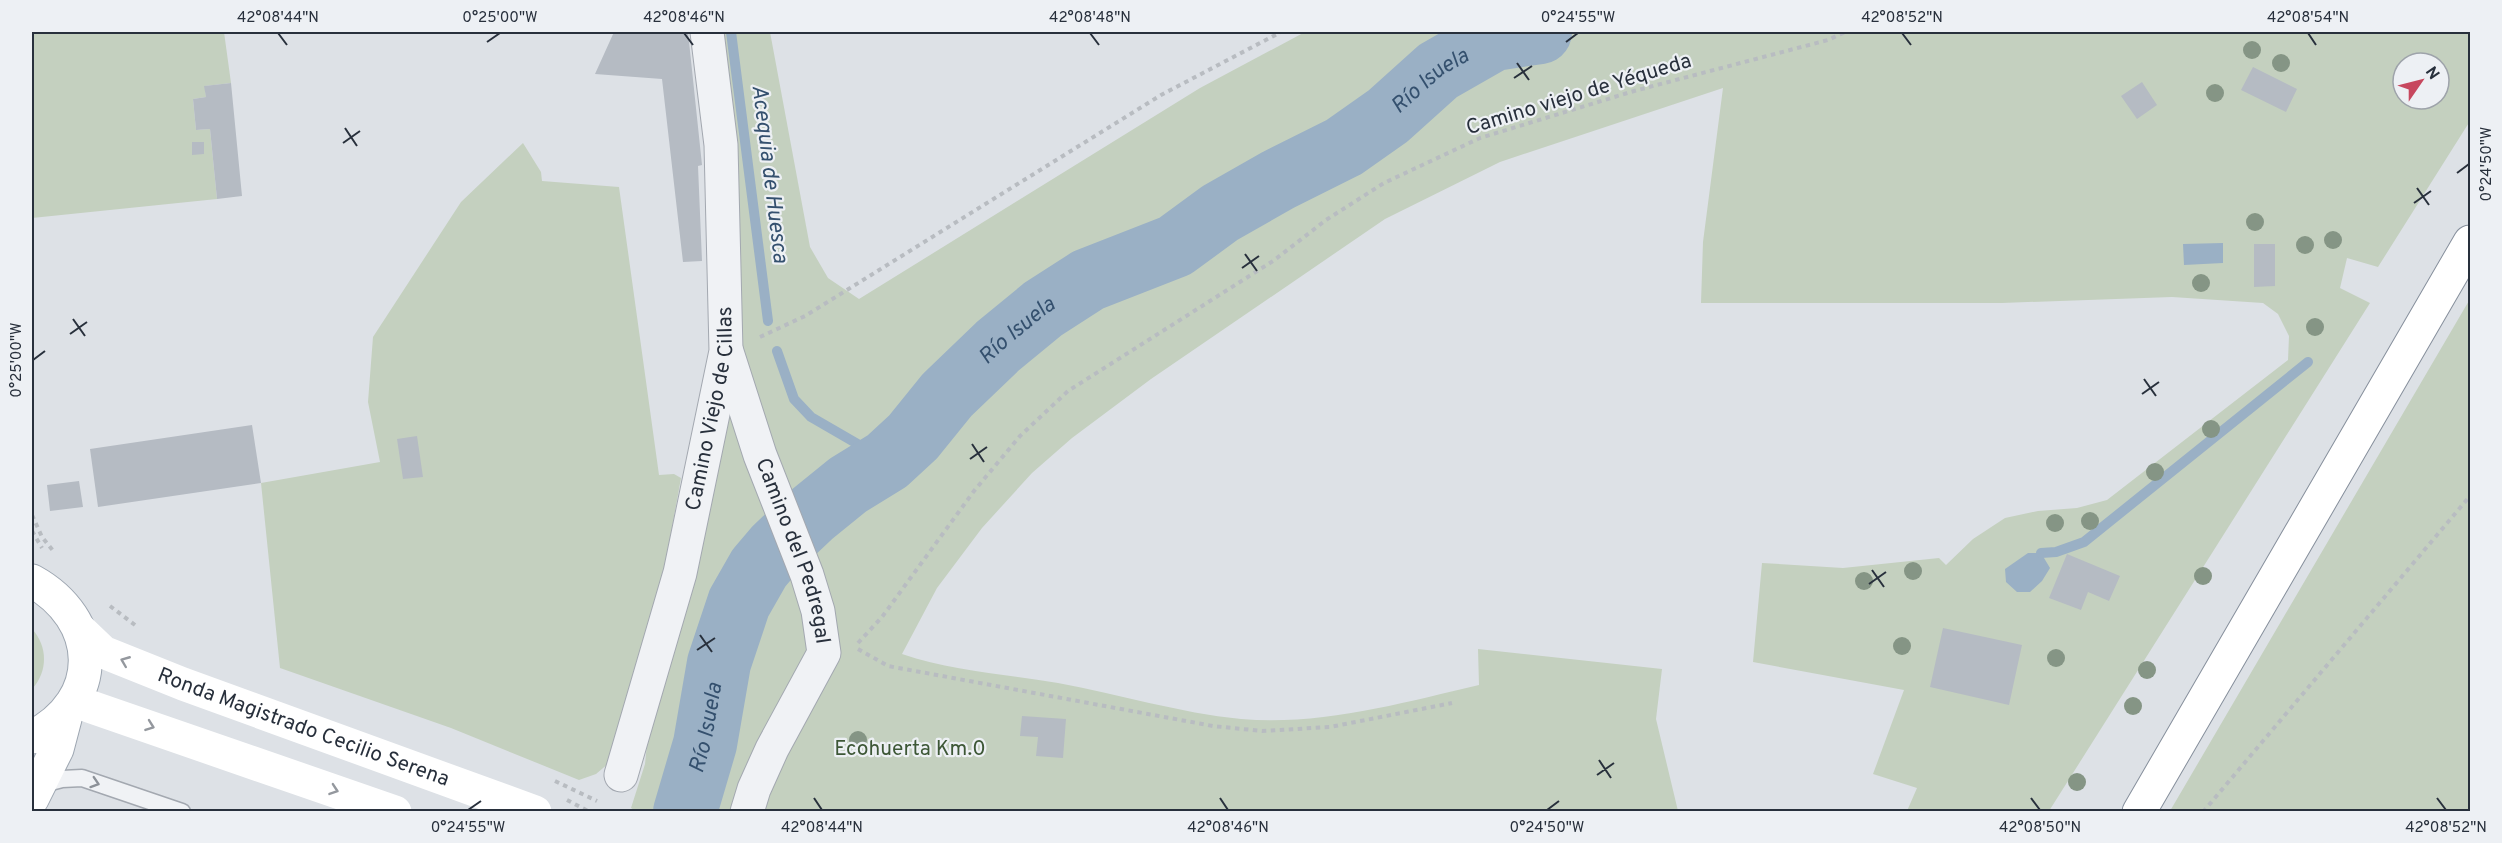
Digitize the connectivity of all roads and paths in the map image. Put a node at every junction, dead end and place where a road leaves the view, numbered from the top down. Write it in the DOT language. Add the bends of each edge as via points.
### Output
graph roads {
  1 [pos="707,32"];
  2 [pos="1281,32"];
  3 [pos="1845,32"];
  4 [pos="2470,242"];
  5 [pos="726,351"];
  6 [pos="2470,496"];
  7 [pos="32,515"];
  8 [pos="59,557"];
  9 [pos="32,581"];
  10 [pos="108,605"];
  11 [pos="138,627"];
  12 [pos="80,630"];
  13 [pos="1452,703"];
  14 [pos="70,706"];
  15 [pos="32,737"];
  16 [pos="621,775"];
  17 [pos="549,779"];
  18 [pos="574,790"];
  19 [pos="35,792"];
  20 [pos="569,801"];
  21 [pos="182,812"];
  22 [pos="395,812"];
  23 [pos="535,812"];
  24 [pos="590,812"];
  25 [pos="747,812"];
  26 [pos="2139,812"];
  27 [pos="2203,812"];
  1 -- 5 [label="street, Camino Viejo de Cillas" via="721,145"];
  2 -- 5 [label="path" via="1161,95 805,316"];
  3 -- 13 [label="path, Camino viejo de Yéqueda" via="1480,138 1384,183 1326,220 1273,261 1068,391 1020,436 974,491 882,617 854,647 888,666 1213,726 1262,731 1330,727"];
  4 -- 26 [label="main road"];
  5 -- 16 [label="street, Camino Viejo de Cillas" via="680,573"];
  5 -- 25 [label="street, Camino del Pedregal" via="760,455 807,575 818,611 824,653 772,749"];
  6 -- 27 [label="path"];
  7 -- 8 [label="path" via="42,537"];
  9 -- 12 [label="main road" via="68,609"];
  10 -- 11 [label="path"];
  12 -- 14 [label="main road" via="85,654 83,678"];
  23 -- 12 [label="main road, Ronda Magistrado Cecilio Serena, one-way" via="183,684 103,652"];
  14 -- 15 [label="main road" via="49,728"];
  14 -- 19 [label="main road" via="57,749"];
  14 -- 22 [label="main road, one-way"];
  17 -- 18 [label="path"];
  19 -- 21 [label="lane, one-way" via="62,779 82,778"];
  20 -- 24 [label="path"];
}
